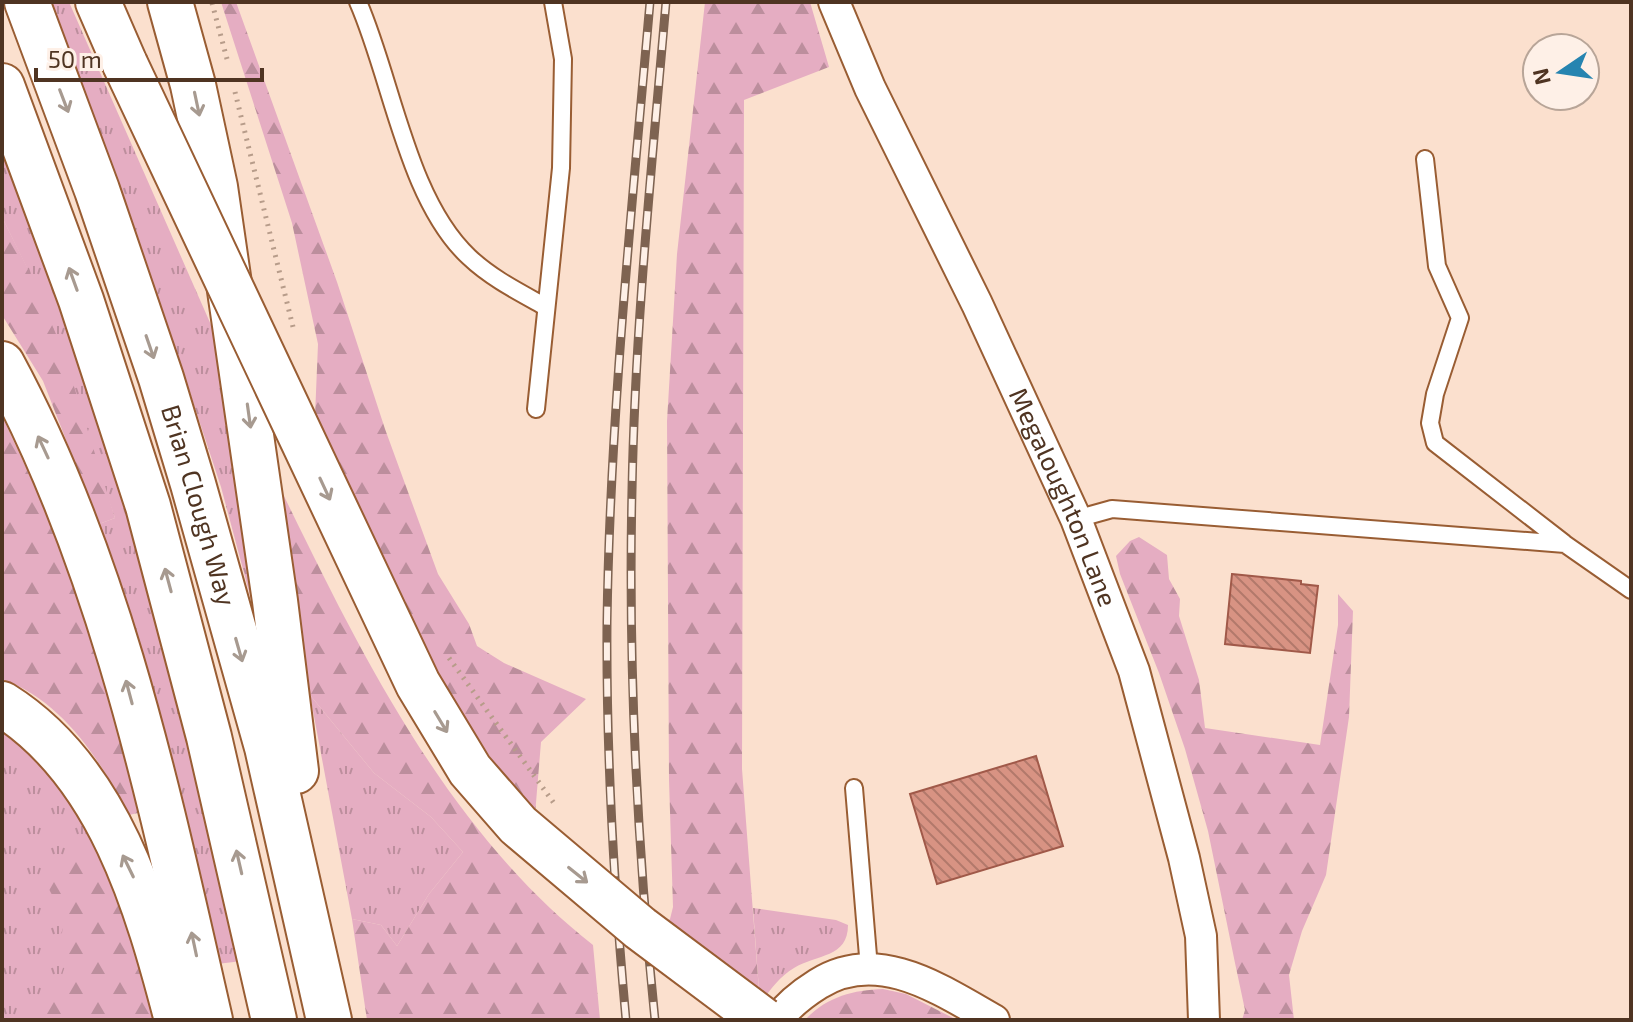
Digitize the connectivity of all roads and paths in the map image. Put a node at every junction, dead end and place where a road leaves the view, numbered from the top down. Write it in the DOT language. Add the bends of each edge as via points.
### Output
graph roads {
  1 [pos="27,2"];
  2 [pos="98,2"];
  3 [pos="170,2"];
  4 [pos="211,2"];
  5 [pos="358,2"];
  6 [pos="553,2"];
  7 [pos="834,2"];
  8 [pos="228,61"];
  9 [pos="232,77"];
  10 [pos="2,86"];
  11 [pos="1425,159"];
  12 [pos="546,307"];
  13 [pos="296,339"];
  14 [pos="2,364"];
  15 [pos="536,409"];
  16 [pos="1076,519"];
  17 [pos="1565,544"];
  18 [pos="1631,590"];
  19 [pos="443,649"];
  20 [pos="2,704"];
  21 [pos="854,788"];
  22 [pos="560,812"];
  23 [pos="869,968"];
  24 [pos="328,1018"];
  25 [pos="177,1020"];
  26 [pos="210,1020"];
  27 [pos="274,1020"];
  28 [pos="763,1020"];
  29 [pos="777,1020"];
  30 [pos="994,1020"];
  31 [pos="1204,1020"];
  1 -- 24 [label="highway, Brian Clough Way, one-way" via="97,190 193,484 267,747"];
  2 -- 28 [label="highway, one-way, bridge" via="418,684 470,770 518,825 640,928"];
  3 -- 24 [label="highway, one-way" via="215,187"];
  4 -- 8 [label="path"];
  5 -- 12 [label="lane" via="435,214 468,256"];
  6 -- 12 [label="lane" via="563,59 561,168"];
  7 -- 16 [label="street, Megaloughton Lane"];
  9 -- 13 [label="path"];
  27 -- 10 [label="highway, Brian Clough Way, one-way" via="209,737 148,506 81,300"];
  11 -- 17 [label="lane" via="1437,266 1460,318 1435,394 1430,423 1435,443"];
  12 -- 15 [label="lane"];
  26 -- 14 [label="highway, one-way" via="123,667 70,510"];
  16 -- 17 [label="lane" via="1112,509"];
  16 -- 31 [label="street, Megaloughton Lane" via="1134,671 1184,858 1201,936"];
  17 -- 18 [label="lane"];
  19 -- 22 [label="path"];
  25 -- 20 [label="highway, one-way" via="156,940 102,815 46,738"];
  21 -- 23 [label="lane"];
  23 -- 29 [label="street" via="824,980"];
  23 -- 30 [label="street" via="909,976"];
}
